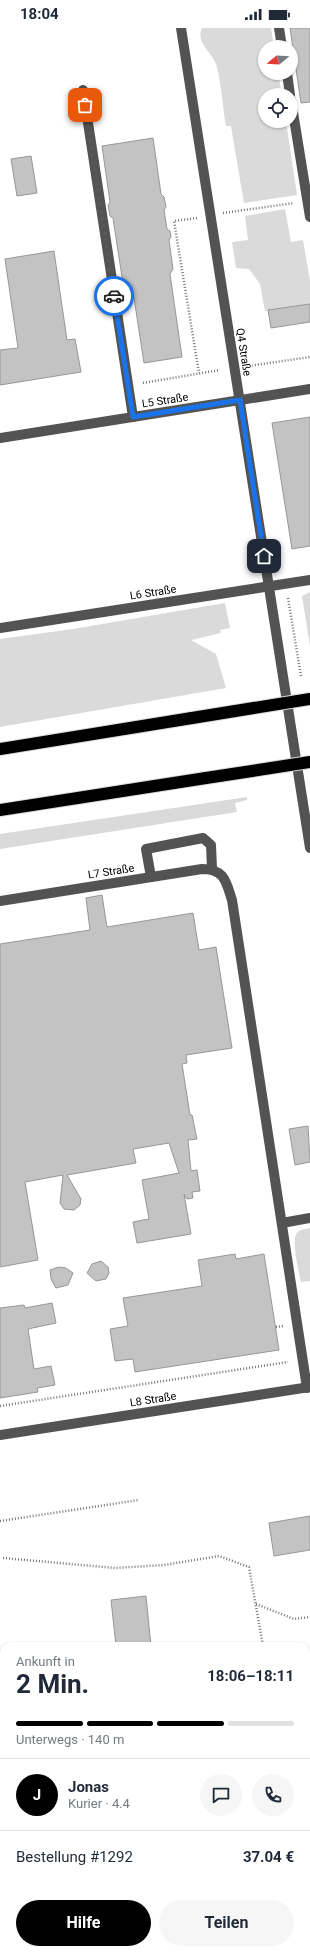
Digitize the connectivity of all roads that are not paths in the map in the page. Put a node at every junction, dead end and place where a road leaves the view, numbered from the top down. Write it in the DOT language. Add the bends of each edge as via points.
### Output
graph roads {
  1 [pos="181,28"];
  2 [pos="279,28"];
  3 [pos="281,40"];
  4 [pos="83,90"];
  5 [pos="295,128"];
  6 [pos="310,217"];
  7 [pos="310,389"];
  8 [pos="240,400"];
  9 [pos="133,417"];
  10 [pos="0,438"];
  11 [pos="310,580"];
  12 [pos="269,587"];
  13 [pos="0,628"];
  14 [pos="310,699"];
  15 [pos="0,749"];
  16 [pos="310,762"];
  17 [pos="0,810"];
  18 [pos="310,848"];
  19 [pos="212,869"];
  20 [pos="151,877"];
  21 [pos="0,901"];
  22 [pos="310,1218"];
  23 [pos="282,1223"];
  24 [pos="308,1387"];
  25 [pos="0,1435"];
  1 -- 8 [label="lane, Q4 Straße"];
  2 -- 3 [label="lane"];
  4 -- 9 [label="lane"];
  5 -- 6 [label="lane"];
  7 -- 8 [label="lane, L5 Straße"];
  8 -- 9 [label="lane, L5 Straße"];
  8 -- 12 [label="lane, Q4 Straße"];
  9 -- 10 [label="lane, L5 Straße"];
  11 -- 12 [label="lane, L6 Straße"];
  12 -- 13 [label="lane, L6 Straße"];
  12 -- 18 [label="lane, Q4 Straße"];
  14 -- 15 [label="highway, bridge"];
  16 -- 17 [label="highway, bridge"];
  19 -- 20 [label="lane, L7 Straße" via="202,868"];
  19 -- 20 [label="lane" via="211,845 203,838 146,849"];
  19 -- 23 [label="lane" via="224,876 232,900"];
  20 -- 21 [label="lane, L7 Straße"];
  22 -- 23 [label="lane"];
  23 -- 24 [label="lane"];
  24 -- 25 [label="lane, L8 Straße"];
}
